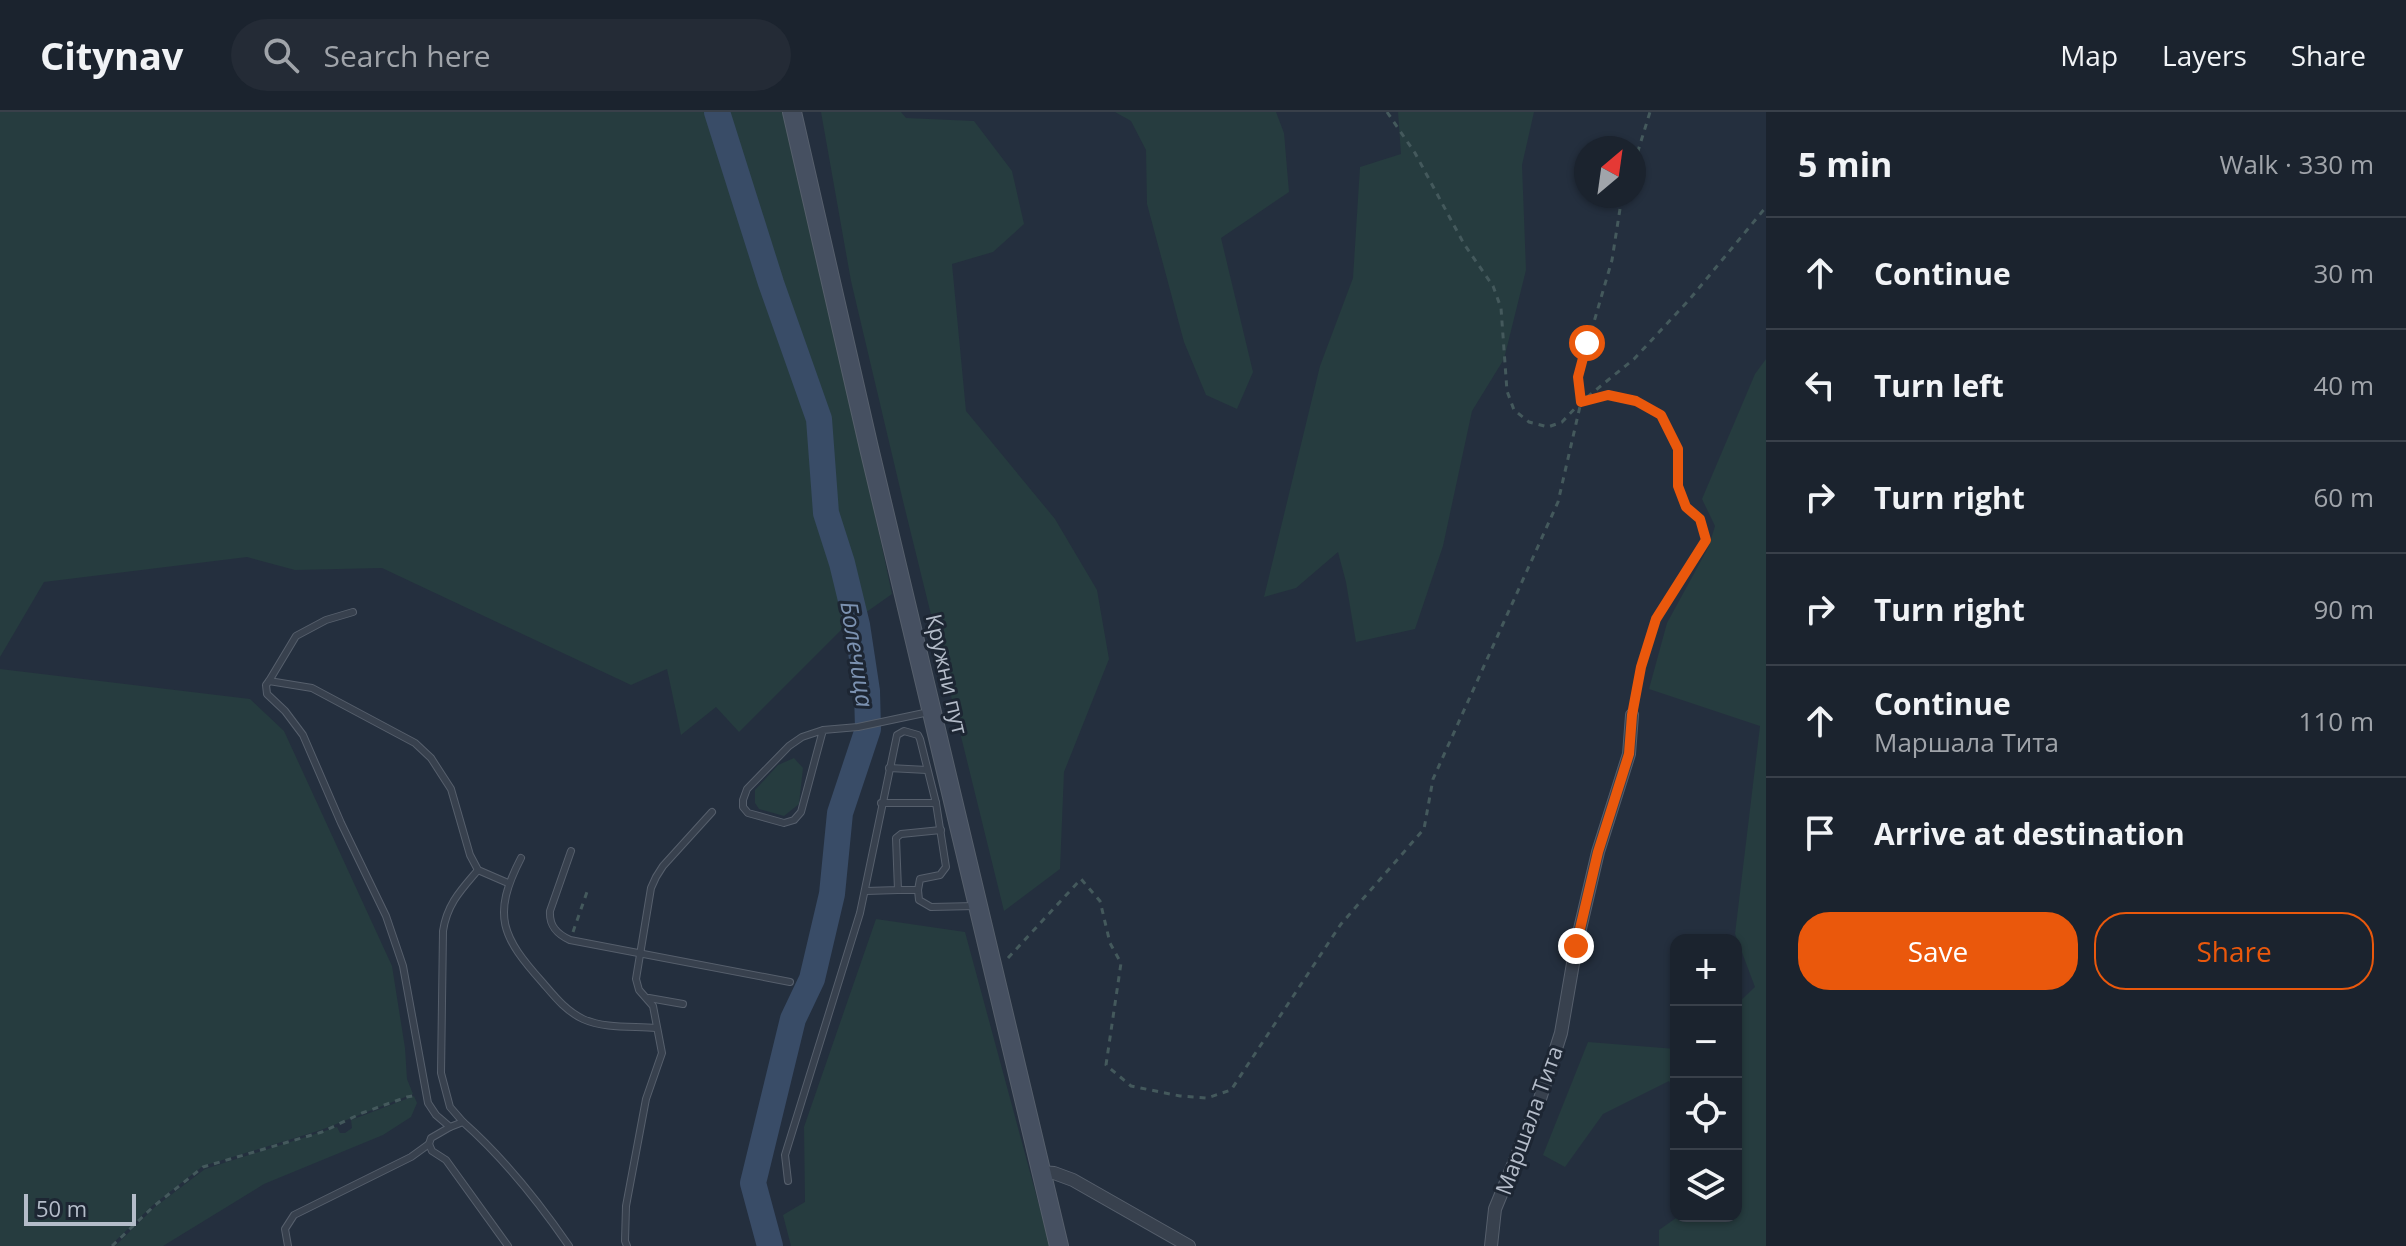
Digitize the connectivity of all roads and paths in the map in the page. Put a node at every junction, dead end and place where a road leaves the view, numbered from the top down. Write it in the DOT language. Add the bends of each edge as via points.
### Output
graph roads {
  1 [pos="792,112"];
  2 [pos="1387,112"];
  3 [pos="1650,112"];
  4 [pos="1643,136"];
  5 [pos="1766,207"];
  6 [pos="1620,208"];
  7 [pos="1581,402"];
  8 [pos="353,612"];
  9 [pos="269,681"];
  10 [pos="932,711"];
  11 [pos="1632,715"];
  12 [pos="823,730"];
  13 [pos="889,768"];
  14 [pos="927,770"];
  15 [pos="881,803"];
  16 [pos="936,803"];
  17 [pos="712,812"];
  18 [pos="941,830"];
  19 [pos="571,851"];
  20 [pos="521,858"];
  21 [pos="478,870"];
  22 [pos="508,883"];
  23 [pos="898,890"];
  24 [pos="918,890"];
  25 [pos="866,891"];
  26 [pos="587,892"];
  27 [pos="978,906"];
  28 [pos="570,940"];
  29 [pos="640,954"];
  30 [pos="992,968"];
  31 [pos="790,982"];
  32 [pos="649,998"];
  33 [pos="683,1004"];
  34 [pos="656,1028"];
  35 [pos="425,1096"];
  36 [pos="463,1122"];
  37 [pos="450,1127"];
  38 [pos="429,1144"];
  39 [pos="1041,1172"];
  40 [pos="788,1181"];
  41 [pos="112,1246"];
  42 [pos="288,1246"];
  43 [pos="508,1246"];
  44 [pos="569,1246"];
  45 [pos="627,1246"];
  46 [pos="1059,1246"];
  47 [pos="1189,1246"];
  48 [pos="1491,1246"];
  1 -- 10 [label="main road, Кружни пут"];
  2 -- 7 [label="path" via="1493,286 1501,308 1507,391 1514,410 1529,422 1548,427 1562,422"];
  3 -- 4 [label="path"];
  5 -- 7 [label="path" via="1634,359"];
  6 -- 7 [label="path" via="1612,260 1578,377"];
  7 -- 11 [label="path" via="1608,395 1636,401 1661,415 1678,449 1678,486 1686,507 1700,519 1706,540 1656,619"];
  7 -- 30 [label="path" via="1558,502 1433,779 1424,829 1341,924 1231,1090 1207,1098 1180,1096 1131,1086 1106,1065 1121,963 1110,943 1100,901 1081,879 1013,955"];
  8 -- 9 [label="lane" via="296,636"];
  9 -- 21 [label="lane" via="312,688 415,743 451,789"];
  9 -- 35 [label="lane" via="267,694 303,735 386,916 403,966"];
  10 -- 12 [label="lane"];
  10 -- 27 [label="main road, Кружни пут"];
  11 -- 48 [label="street, Маршала Тита" via="1629,754 1598,852 1561,1033 1495,1209"];
  12 -- 12 [label="lane" via="789,746 747,789 743,807 748,813 784,823 794,820 801,812"];
  13 -- 14 [label="lane"];
  13 -- 14 [label="lane" via="897,735 904,731 918,735"];
  13 -- 15 [label="lane"];
  14 -- 16 [label="lane"];
  15 -- 16 [label="lane"];
  15 -- 25 [label="lane"];
  16 -- 18 [label="lane"];
  17 -- 29 [label="lane" via="656,877"];
  18 -- 23 [label="lane" via="896,838"];
  18 -- 24 [label="lane" via="946,867 940,875 920,879"];
  19 -- 28 [label="lane" via="550,911 561,936"];
  20 -- 22 [label="lane"];
  21 -- 22 [label="lane"];
  21 -- 36 [label="lane" via="452,900 443,931 441,1073 450,1107"];
  22 -- 34 [label="lane" via="504,925 509,941 567,1010 599,1025"];
  23 -- 24 [label="lane"];
  23 -- 25 [label="lane"];
  24 -- 27 [label="lane" via="919,900 931,907"];
  25 -- 40 [label="lane" via="795,1117 785,1155"];
  26 -- 28 [label="path"];
  27 -- 30 [label="main road, Кружни пут"];
  28 -- 29 [label="lane"];
  29 -- 31 [label="lane"];
  29 -- 32 [label="lane" via="636,979"];
  30 -- 39 [label="main road, Кружни пут"];
  32 -- 33 [label="lane"];
  32 -- 34 [label="lane"];
  34 -- 45 [label="lane" via="662,1053 646,1099 626,1206"];
  35 -- 37 [label="lane"];
  35 -- 41 [label="path" via="407,1097 322,1132 203,1167"];
  36 -- 37 [label="lane"];
  36 -- 44 [label="lane" via="529,1189"];
  37 -- 38 [label="lane"];
  38 -- 42 [label="lane" via="294,1215 285,1229"];
  38 -- 43 [label="lane"];
  39 -- 46 [label="main road, Кружни пут"];
  39 -- 47 [label="street" via="1073,1180"];
}
